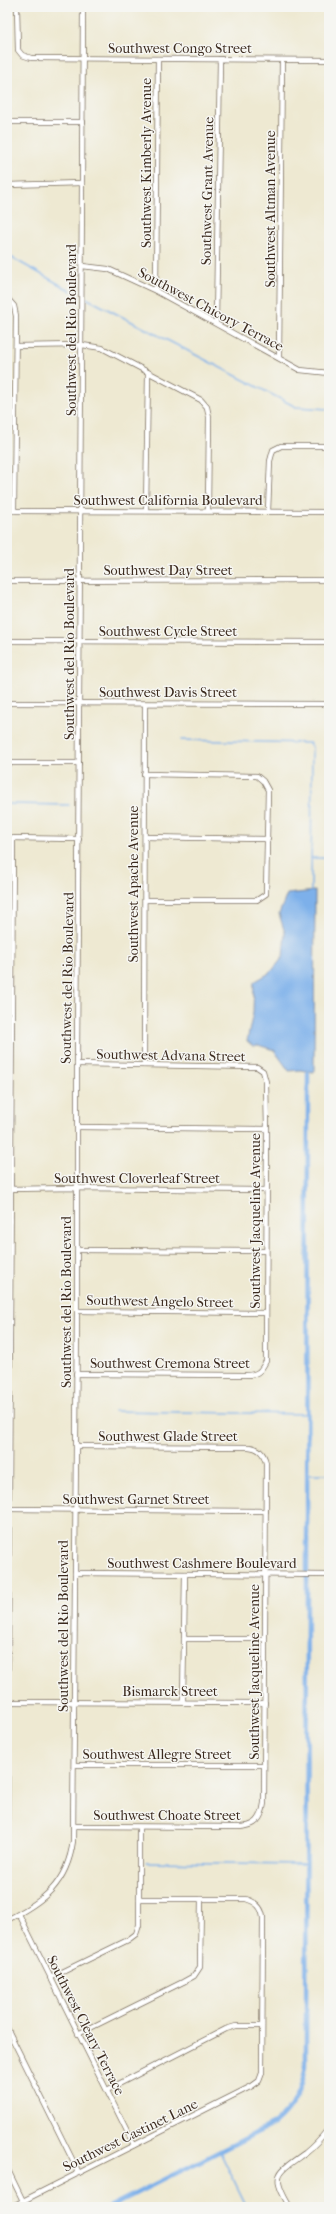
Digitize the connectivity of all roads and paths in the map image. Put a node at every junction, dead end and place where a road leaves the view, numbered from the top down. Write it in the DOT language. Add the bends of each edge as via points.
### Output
graph roads {
  1 [pos="17,7"];
  2 [pos="83,7"];
  3 [pos="83,59"];
  4 [pos="158,59"];
  5 [pos="220,60"];
  6 [pos="282,60"];
  7 [pos="329,60"];
  8 [pos="7,122"];
  9 [pos="83,122"];
  10 [pos="82,183"];
  11 [pos="7,185"];
  12 [pos="82,266"];
  13 [pos="156,291"];
  14 [pos="8,299"];
  15 [pos="216,323"];
  16 [pos="82,345"];
  17 [pos="16,346"];
  18 [pos="280,358"];
  19 [pos="329,373"];
  20 [pos="148,374"];
  21 [pos="329,446"];
  22 [pos="7,511"];
  23 [pos="14,511"];
  24 [pos="146,511"];
  25 [pos="208,511"];
  26 [pos="268,511"];
  27 [pos="81,512"];
  28 [pos="329,512"];
  29 [pos="329,580"];
  30 [pos="7,581"];
  31 [pos="80,581"];
  32 [pos="7,641"];
  33 [pos="80,642"];
  34 [pos="329,642"];
  35 [pos="7,703"];
  36 [pos="80,703"];
  37 [pos="145,704"];
  38 [pos="329,704"];
  39 [pos="7,763"];
  40 [pos="79,763"];
  41 [pos="144,774"];
  42 [pos="145,837"];
  43 [pos="7,838"];
  44 [pos="13,838"];
  45 [pos="79,839"];
  46 [pos="268,839"];
  47 [pos="145,900"];
  48 [pos="77,1064"];
  49 [pos="144,1065"];
  50 [pos="263,1071"];
  51 [pos="78,1127"];
  52 [pos="267,1129"];
  53 [pos="77,1188"];
  54 [pos="9,1189"];
  55 [pos="266,1190"];
  56 [pos="77,1250"];
  57 [pos="266,1251"];
  58 [pos="78,1311"];
  59 [pos="266,1313"];
  60 [pos="262,1370"];
  61 [pos="76,1374"];
  62 [pos="76,1446"];
  63 [pos="260,1451"];
  64 [pos="7,1509"];
  65 [pos="75,1510"];
  66 [pos="266,1511"];
  67 [pos="75,1573"];
  68 [pos="185,1574"];
  69 [pos="265,1574"];
  70 [pos="329,1575"];
  71 [pos="184,1639"];
  72 [pos="265,1640"];
  73 [pos="8,1702"];
  74 [pos="74,1702"];
  75 [pos="183,1702"];
  76 [pos="265,1703"];
  77 [pos="74,1765"];
  78 [pos="264,1765"];
  79 [pos="259,1821"];
  80 [pos="73,1826"];
  81 [pos="139,1827"];
  82 [pos="7,1836"];
  83 [pos="139,1899"];
  84 [pos="201,1899"];
  85 [pos="19,1914"];
  86 [pos="7,1920"];
  87 [pos="50,1978"];
  88 [pos="262,2026"];
  89 [pos="7,2028"];
  90 [pos="78,2034"];
  91 [pos="107,2090"];
  92 [pos="329,2128"];
  93 [pos="134,2145"];
  94 [pos="7,2168"];
  95 [pos="78,2173"];
  96 [pos="23,2201"];
  97 [pos="11,2207"];
  98 [pos="290,2207"];
  1 -- 3 [label="street, Southwest Congo Street" via="18,50 22,55 31,58"];
  2 -- 3 [label="street, Southwest del Rio Boulevard"];
  3 -- 4 [label="street, Southwest Congo Street"];
  3 -- 9 [label="street, Southwest del Rio Boulevard"];
  4 -- 5 [label="street, Southwest Congo Street"];
  4 -- 13 [label="street, Southwest Kimberly Avenue"];
  5 -- 6 [label="street, Southwest Congo Street"];
  5 -- 15 [label="street, Southwest Grant Avenue"];
  6 -- 7 [label="street, Southwest Congo Street"];
  6 -- 18 [label="street, Southwest Altman Avenue"];
  8 -- 9 [label="street"];
  9 -- 10 [label="street, Southwest del Rio Boulevard"];
  10 -- 11 [label="street"];
  10 -- 12 [label="street, Southwest del Rio Boulevard"];
  12 -- 13 [label="street, Southwest Chicory Terrace" via="108,269"];
  12 -- 16 [label="street, Southwest del Rio Boulevard"];
  13 -- 15 [label="street, Southwest Chicory Terrace"];
  14 -- 17 [label="street" via="15,311"];
  15 -- 18 [label="street, Southwest Chicory Terrace"];
  16 -- 17 [label="street"];
  16 -- 20 [label="street" via="102,348"];
  16 -- 27 [label="street, Southwest del Rio Boulevard"];
  17 -- 23 [label="street"];
  18 -- 19 [label="street, Southwest Chicory Terrace" via="300,370"];
  20 -- 24 [label="street"];
  20 -- 25 [label="street" via="201,400 207,407"];
  21 -- 26 [label="street" via="281,446 273,450 270,461"];
  22 -- 23 [label="street, Southwest California Boulevard"];
  23 -- 27 [label="street, Southwest California Boulevard"];
  24 -- 25 [label="street, Southwest California Boulevard"];
  24 -- 27 [label="street, Southwest California Boulevard"];
  25 -- 26 [label="street, Southwest California Boulevard"];
  26 -- 28 [label="street, Southwest California Boulevard"];
  27 -- 31 [label="street, Southwest del Rio Boulevard"];
  29 -- 31 [label="street, Southwest Day Street"];
  30 -- 31 [label="street, Southwest Day Street"];
  31 -- 33 [label="street, Southwest del Rio Boulevard"];
  32 -- 33 [label="street, Southwest Cycle Street"];
  33 -- 34 [label="street, Southwest Cycle Street"];
  33 -- 36 [label="street, Southwest del Rio Boulevard"];
  35 -- 36 [label="street, Southwest Davis Street"];
  36 -- 37 [label="street, Southwest Davis Street"];
  36 -- 40 [label="street, Southwest del Rio Boulevard"];
  37 -- 38 [label="street, Southwest Davis Street"];
  37 -- 41 [label="street, Southwest Apache Avenue"];
  39 -- 40 [label="street"];
  40 -- 45 [label="street, Southwest del Rio Boulevard"];
  41 -- 42 [label="street, Southwest Apache Avenue"];
  41 -- 46 [label="street" via="257,776 268,790"];
  42 -- 46 [label="street"];
  42 -- 47 [label="street, Southwest Apache Avenue"];
  43 -- 44 [label="street"];
  44 -- 45 [label="street"];
  44 -- 54 [label="street"];
  45 -- 48 [label="street, Southwest del Rio Boulevard"];
  46 -- 47 [label="street" via="266,894 256,900"];
  47 -- 49 [label="street, Southwest Apache Avenue"];
  48 -- 49 [label="street, Southwest Advana Street"];
  48 -- 51 [label="street, Southwest del Rio Boulevard"];
  49 -- 50 [label="street, Southwest Advana Street" via="256,1067"];
  50 -- 52 [label="street, Southwest Jacqueline Avenue" via="266,1082"];
  51 -- 52 [label="street"];
  51 -- 53 [label="street, Southwest del Rio Boulevard"];
  52 -- 55 [label="street, Southwest Jacqueline Avenue"];
  53 -- 54 [label="street, Southwest Cloverleaf Street"];
  53 -- 55 [label="street, Southwest Cloverleaf Street"];
  53 -- 56 [label="street, Southwest del Rio Boulevard"];
  54 -- 64 [label="street"];
  55 -- 57 [label="street, Southwest Jacqueline Avenue"];
  56 -- 57 [label="street"];
  56 -- 58 [label="street, Southwest del Rio Boulevard"];
  57 -- 59 [label="street, Southwest Jacqueline Avenue"];
  58 -- 59 [label="street, Southwest Angelo Street"];
  58 -- 61 [label="street, Southwest del Rio Boulevard"];
  59 -- 60 [label="street, Southwest Jacqueline Avenue" via="266,1361"];
  60 -- 61 [label="street, Southwest Cremona Street" via="256,1375"];
  61 -- 62 [label="street, Southwest del Rio Boulevard"];
  62 -- 63 [label="street, Southwest Glade Street" via="249,1447"];
  62 -- 65 [label="street, Southwest del Rio Boulevard"];
  63 -- 66 [label="street, Southwest Jacqueline Avenue" via="266,1463"];
  64 -- 65 [label="street, Southwest Garnet Street"];
  64 -- 73 [label="street"];
  65 -- 66 [label="street, Southwest Garnet Street"];
  65 -- 67 [label="street, Southwest del Rio Boulevard"];
  66 -- 69 [label="street, Southwest Jacqueline Avenue"];
  67 -- 68 [label="street, Southwest Cashmere Boulevard"];
  67 -- 74 [label="street, Southwest del Rio Boulevard"];
  68 -- 69 [label="street, Southwest Cashmere Boulevard"];
  68 -- 71 [label="street"];
  69 -- 70 [label="street, Southwest Cashmere Boulevard"];
  69 -- 72 [label="street, Southwest Jacqueline Avenue"];
  71 -- 72 [label="street"];
  71 -- 75 [label="street"];
  72 -- 76 [label="street, Southwest Jacqueline Avenue"];
  73 -- 74 [label="street, Bismarck Street"];
  73 -- 82 [label="street"];
  74 -- 75 [label="street, Bismarck Street"];
  74 -- 77 [label="street, Southwest del Rio Boulevard"];
  75 -- 76 [label="street, Bismarck Street"];
  76 -- 78 [label="street, Southwest Jacqueline Avenue"];
  77 -- 78 [label="street, Southwest Allegre Street"];
  77 -- 80 [label="street, Southwest del Rio Boulevard"];
  78 -- 79 [label="street, Southwest Jacqueline Avenue" via="264,1803"];
  79 -- 81 [label="street, Southwest Choate Street" via="245,1827"];
  80 -- 81 [label="street, Southwest Choate Street"];
  80 -- 85 [label="street, Southwest del Rio Boulevard" via="71,1851 63,1875 46,1896"];
  81 -- 83 [label="street"];
  83 -- 84 [label="street"];
  83 -- 87 [label="street" via="139,1925 133,1937"];
  84 -- 88 [label="street" via="246,1899 256,1903 262,1911"];
  84 -- 90 [label="street" via="201,1959 197,1973"];
  85 -- 86 [label="street, Southwest del Rio Boulevard"];
  85 -- 87 [label="street, Southwest Cleary Terrace"];
  87 -- 90 [label="street, Southwest Cleary Terrace"];
  88 -- 91 [label="street" via="236,2026 226,2029"];
  88 -- 93 [label="street, Southwest Castinet Lane" via="262,2073 259,2081"];
  89 -- 95 [label="street"];
  90 -- 91 [label="street, Southwest Cleary Terrace"];
  91 -- 93 [label="street, Southwest Cleary Terrace"];
  92 -- 98 [label="street" via="312,2147 280,2172 279,2186"];
  93 -- 95 [label="street, Southwest Castinet Lane"];
  94 -- 96 [label="street"];
  95 -- 96 [label="street, Southwest Castinet Lane"];
  96 -- 97 [label="street, Southwest Castinet Lane"];
}
